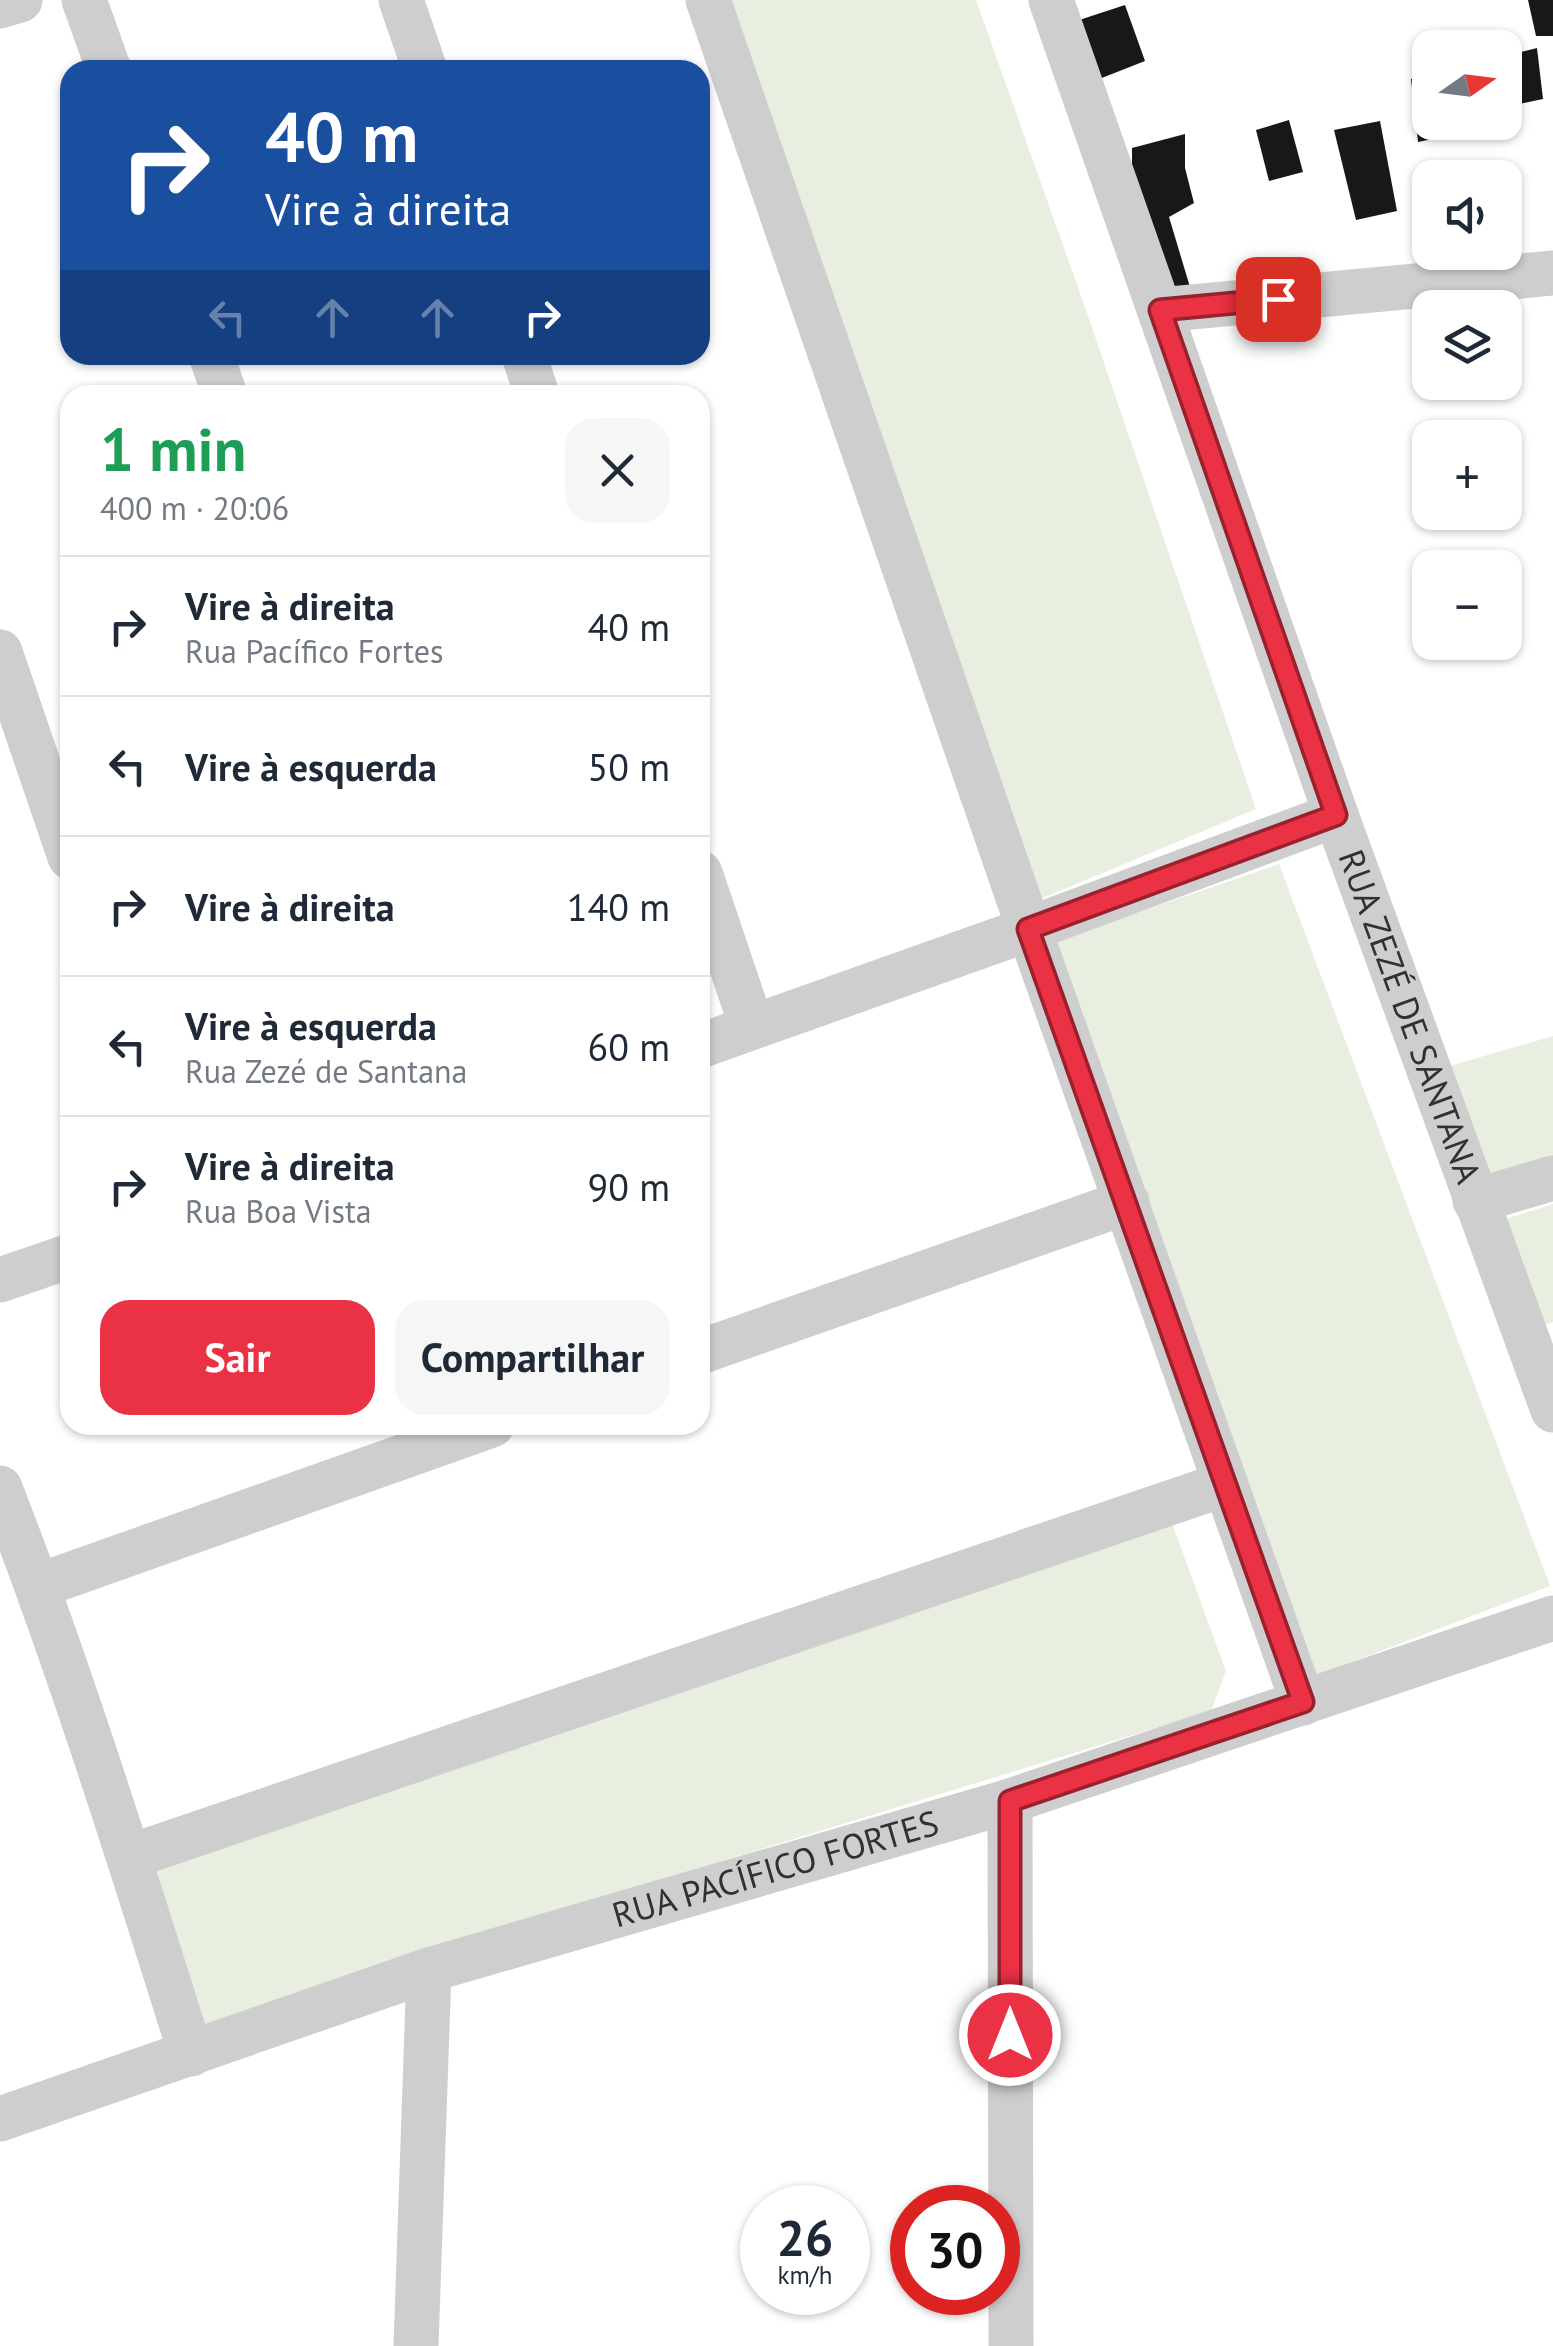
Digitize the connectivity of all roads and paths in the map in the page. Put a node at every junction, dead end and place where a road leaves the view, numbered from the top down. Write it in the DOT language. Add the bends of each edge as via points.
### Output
graph roads {
  1 [pos="20,0"];
  2 [pos="84,0"];
  3 [pos="400,0"];
  4 [pos="708,0"];
  5 [pos="1051,0"];
  6 [pos="0,6"];
  7 [pos="105,60"];
  8 [pos="421,60"];
  9 [pos="1553,273"];
  10 [pos="1160,310"];
  11 [pos="0,652"];
  12 [pos="1336,815"];
  13 [pos="60,828"];
  14 [pos="710,902"];
  15 [pos="1028,929"];
  16 [pos="752,1026"];
  17 [pos="710,1042"];
  18 [pos="1553,1178"];
  19 [pos="1474,1201"];
  20 [pos="1128,1202"];
  21 [pos="60,1259"];
  22 [pos="0,1280"];
  23 [pos="710,1348"];
  24 [pos="1553,1410"];
  25 [pos="464,1435"];
  26 [pos="1225,1484"];
  27 [pos="0,1488"];
  28 [pos="38,1586"];
  29 [pos="1553,1618"];
  30 [pos="1303,1702"];
  31 [pos="1010,1801"];
  32 [pos="129,1857"];
  33 [pos="430,1970"];
  34 [pos="191,2054"];
  35 [pos="0,2119"];
  36 [pos="416,2346"];
  37 [pos="1010,2346"];
  1 -- 6 [label="street"];
  2 -- 7 [label="street"];
  3 -- 8 [label="street"];
  4 -- 15 [label="street"];
  5 -- 10 [label="street, RUA ZEZÉ DE SANTANA"];
  9 -- 10 [label="street"];
  10 -- 12 [label="street, RUA ZEZÉ DE SANTANA"];
  11 -- 13 [label="street"];
  12 -- 15 [label="street"];
  12 -- 19 [label="street, RUA ZEZÉ DE SANTANA"];
  14 -- 16 [label="street"];
  15 -- 16 [label="street"];
  15 -- 20 [label="street"];
  16 -- 17 [label="street"];
  18 -- 19 [label="street"];
  19 -- 24 [label="street, RUA ZEZÉ DE SANTANA"];
  20 -- 23 [label="street"];
  20 -- 26 [label="street"];
  21 -- 22 [label="street"];
  25 -- 28 [label="street"];
  26 -- 30 [label="street"];
  26 -- 32 [label="street"];
  27 -- 28 [label="street"];
  28 -- 32 [label="street"];
  29 -- 30 [label="street, RUA PACÍFICO FORTES"];
  30 -- 31 [label="street, RUA PACÍFICO FORTES"];
  31 -- 33 [label="street, RUA PACÍFICO FORTES"];
  31 -- 37 [label="street"];
  32 -- 34 [label="street"];
  33 -- 34 [label="street, RUA PACÍFICO FORTES"];
  33 -- 36 [label="street"];
  34 -- 35 [label="street, RUA PACÍFICO FORTES"];
}
